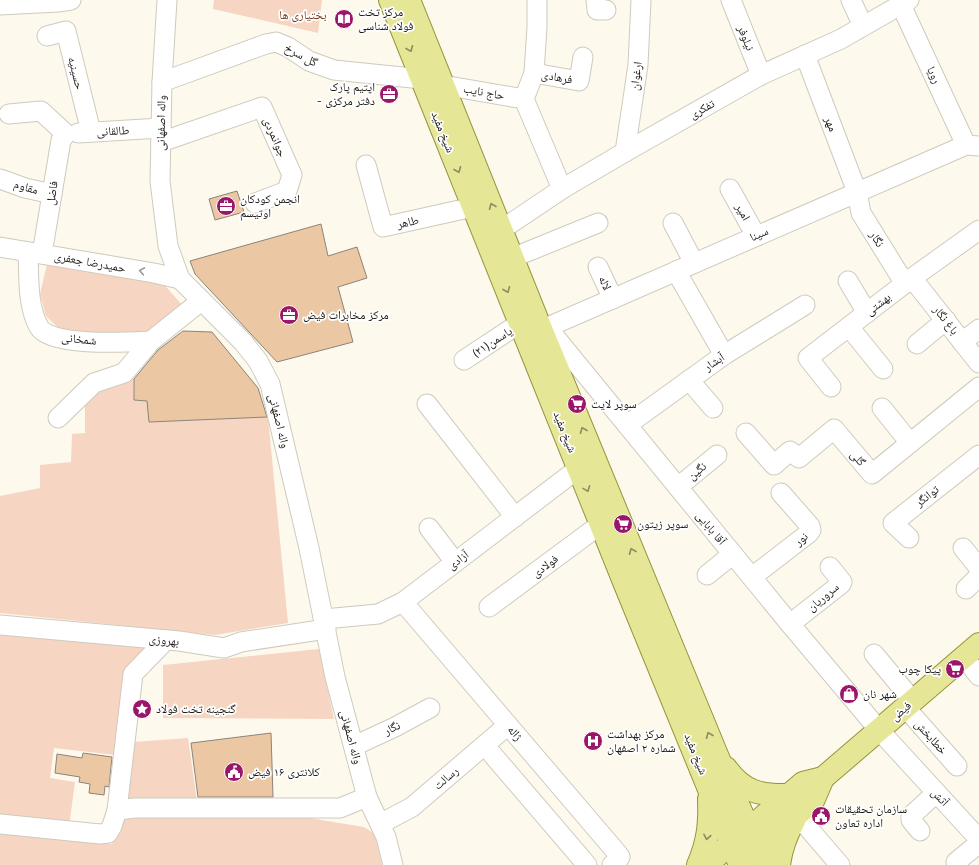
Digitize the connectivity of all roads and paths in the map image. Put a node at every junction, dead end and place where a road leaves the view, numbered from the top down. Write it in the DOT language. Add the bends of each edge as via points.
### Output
graph roads {
  1 [pos="70,0"];
  2 [pos="167,0"];
  3 [pos="390,0"];
  4 [pos="409,0"];
  5 [pos="537,0"];
  6 [pos="641,0"];
  7 [pos="731,0"];
  8 [pos="851,0"];
  9 [pos="905,2"];
  10 [pos="3,4"];
  11 [pos="863,26"];
  12 [pos="47,36"];
  13 [pos="805,55"];
  14 [pos="583,57"];
  15 [pos="534,73"];
  16 [pos="761,75"];
  17 [pos="422,79"];
  18 [pos="162,82"];
  19 [pos="443,85"];
  20 [pos="524,99"];
  21 [pos="9,114"];
  22 [pos="91,132"];
  23 [pos="66,134"];
  24 [pos="161,135"];
  25 [pos="973,146"];
  26 [pos="625,152"];
  27 [pos="366,165"];
  28 [pos="0,178"];
  29 [pos="562,189"];
  30 [pos="730,189"];
  31 [pos="857,192"];
  32 [pos="52,194"];
  33 [pos="255,203"];
  34 [pos="474,207"];
  35 [pos="598,223"];
  36 [pos="673,223"];
  37 [pos="501,230"];
  38 [pos="979,230"];
  39 [pos="756,236"];
  40 [pos="0,247"];
  41 [pos="35,253"];
  42 [pos="512,258"];
  43 [pos="694,263"];
  44 [pos="598,267"];
  45 [pos="676,271"];
  46 [pos="180,279"];
  47 [pos="848,281"];
  48 [pos="908,281"];
  49 [pos="613,299"];
  50 [pos="201,301"];
  51 [pos="805,305"];
  52 [pos="867,313"];
  53 [pos="946,320"];
  54 [pos="520,324"];
  55 [pos="849,327"];
  56 [pos="979,329"];
  57 [pos="541,330"];
  58 [pos="151,340"];
  59 [pos="962,342"];
  60 [pos="917,344"];
  61 [pos="724,355"];
  62 [pos="464,360"];
  63 [pos="979,362"];
  64 [pos="883,369"];
  65 [pos="689,380"];
  66 [pos="831,387"];
  67 [pos="979,388"];
  68 [pos="427,404"];
  69 [pos="713,408"];
  70 [pos="882,408"];
  71 [pos="58,418"];
  72 [pos="627,425"];
  73 [pos="746,433"];
  74 [pos="910,443"];
  75 [pos="717,455"];
  76 [pos="979,455"];
  77 [pos="579,468"];
  78 [pos="678,487"];
  79 [pos="781,492"];
  80 [pos="515,517"];
  81 [pos="601,524"];
  82 [pos="429,528"];
  83 [pos="909,538"];
  84 [pos="962,548"];
  85 [pos="733,554"];
  86 [pos="456,562"];
  87 [pos="830,567"];
  88 [pos="979,568"];
  89 [pos="707,575"];
  90 [pos="632,576"];
  91 [pos="752,577"];
  92 [pos="403,602"];
  93 [pos="489,607"];
  94 [pos="646,608"];
  95 [pos="325,624"];
  96 [pos="790,624"];
  97 [pos="0,625"];
  98 [pos="166,640"];
  99 [pos="971,651"];
  100 [pos="874,654"];
  101 [pos="979,676"];
  102 [pos="909,704"];
  103 [pos="430,708"];
  104 [pos="508,725"];
  105 [pos="879,730"];
  106 [pos="354,746"];
  107 [pos="492,754"];
  108 [pos="717,755"];
  109 [pos="957,766"];
  110 [pos="823,778"];
  111 [pos="708,784"];
  112 [pos="936,793"];
  113 [pos="789,794"];
  114 [pos="367,797"];
  115 [pos="117,810"];
  116 [pos="797,815"];
  117 [pos="0,824"];
  118 [pos="380,824"];
  119 [pos="749,828"];
  120 [pos="920,831"];
  121 [pos="731,843"];
  122 [pos="761,857"];
  123 [pos="956,862"];
  124 [pos="393,865"];
  125 [pos="587,865"];
  126 [pos="612,865"];
  127 [pos="698,865"];
  128 [pos="706,865"];
  129 [pos="739,865"];
  130 [pos="779,865"];
  131 [pos="840,865"];
  1 -- 10 [label="street"];
  2 -- 18 [label="street, واله اصفهانی"];
  3 -- 17 [label="main road, شیخ مفید, one-way"];
  4 -- 19 [label="main road, شیخ مفید"];
  5 -- 15 [label="street"];
  6 -- 26 [label="street, ارغوان" via="638,65"];
  7 -- 16 [label="street, نیلوفر"];
  8 -- 11 [label="street"];
  9 -- 11 [label="street, تفکری"];
  9 -- 25 [label="street, رویا"];
  11 -- 13 [label="street, تفکری"];
  12 -- 22 [label="street, حسینیه" via="66,31"];
  13 -- 16 [label="street, تفکری"];
  13 -- 31 [label="street, مهر"];
  14 -- 15 [label="street, فرهادی" via="579,81"];
  15 -- 20 [label="street"];
  16 -- 26 [label="street, تفکری"];
  17 -- 18 [label="street, گل سرخ" via="334,70 309,61 276,42"];
  17 -- 34 [label="main road, شیخ مفید, one-way"];
  18 -- 24 [label="street, واله اصفهانی"];
  19 -- 20 [label="street, حاج نایب"];
  37 -- 19 [label="main road, شیخ مفید, one-way"];
  20 -- 29 [label="street"];
  21 -- 23 [label="street" via="41,111"];
  22 -- 23 [label="street, طالقانی"];
  22 -- 24 [label="street, طالقانی"];
  23 -- 32 [label="street, فاضل" via="61,140"];
  24 -- 33 [label="street, جوانمردی" via="262,107 292,175 287,191"];
  24 -- 46 [label="street, واله اصفهانی" via="160,181 168,246"];
  25 -- 31 [label="street, سینا"];
  26 -- 29 [label="street, تفکری"];
  27 -- 34 [label="street, طاهر" via="383,227"];
  28 -- 32 [label="street, مقاوم" via="25,188"];
  29 -- 37 [label="street, تفکری"];
  30 -- 39 [label="street, امیر"];
  31 -- 39 [label="street, سینا"];
  31 -- 48 [label="street, نگار" via="862,213"];
  32 -- 41 [label="street, فاضل"];
  34 -- 54 [label="main road, شیخ مفید, one-way"];
  35 -- 42 [label="street"];
  36 -- 43 [label="street"];
  37 -- 42 [label="main road, شیخ مفید"];
  38 -- 48 [label="street, بهشتی"];
  39 -- 43 [label="street, سینا"];
  40 -- 41 [label="street, حمیدرضا جعفری"];
  46 -- 41 [label="street, حمیدرضا جعفری, one-way"];
  41 -- 58 [label="street, شمخانی" via="30,292 39,328 53,336 85,342"];
  42 -- 57 [label="main road, شیخ مفید"];
  43 -- 45 [label="street, سینا"];
  44 -- 49 [label="street, لاله"];
  45 -- 49 [label="street, سینا"];
  45 -- 61 [label="street"];
  46 -- 50 [label="street, واله اصفهانی"];
  47 -- 52 [label="street"];
  48 -- 52 [label="street, بهشتی"];
  48 -- 53 [label="street, باغ نگار"];
  49 -- 57 [label="street, سینا"];
  50 -- 58 [label="street"];
  50 -- 95 [label="street, واله اصفهانی" via="243,342 270,384"];
  51 -- 61 [label="street, آبشار"];
  52 -- 55 [label="street, بهشتی"];
  53 -- 59 [label="street, باغ نگار"];
  53 -- 60 [label="street"];
  54 -- 62 [label="street, یاسمن(۲۱)"];
  54 -- 77 [label="main road, شیخ مفید"];
  55 -- 64 [label="street"];
  55 -- 66 [label="street, بهشتی" via="808,358"];
  56 -- 59 [label="street"];
  57 -- 72 [label="street, آقا بابایی" via="555,337"];
  90 -- 57 [label="main road, شیخ مفید, one-way"];
  58 -- 71 [label="street" via="124,373 94,383"];
  59 -- 63 [label="street, باغ نگار"];
  61 -- 65 [label="street, آبشار"];
  65 -- 69 [label="street"];
  65 -- 72 [label="street, آبشار"];
  67 -- 74 [label="street, گلی"];
  68 -- 80 [label="street"];
  70 -- 74 [label="street"];
  72 -- 78 [label="street, آقا بابایی"];
  73 -- 74 [label="street, گلی" via="774,465 790,452 799,458 834,429 872,474"];
  75 -- 78 [label="street, نگین"];
  76 -- 83 [label="street, توانگر" via="893,523"];
  77 -- 80 [label="street, آزادی"];
  77 -- 81 [label="main road, شیخ مفید, one-way"];
  78 -- 85 [label="street, آقا بابایی"];
  79 -- 91 [label="street, نور" via="811,530"];
  80 -- 86 [label="street, آزادی"];
  81 -- 90 [label="main road, شیخ مفید"];
  81 -- 93 [label="street, فولادی"];
  82 -- 86 [label="street"];
  84 -- 88 [label="street"];
  85 -- 89 [label="street"];
  85 -- 91 [label="street, آقا بابایی"];
  86 -- 92 [label="street, آزادی"];
  87 -- 96 [label="street, سروریان" via="840,578 841,584"];
  90 -- 94 [label="main road, شیخ مفید"];
  91 -- 96 [label="street, آقا بابایی"];
  92 -- 95 [label="street, آزادی" via="378,614"];
  92 -- 104 [label="street, ژاله"];
  108 -- 94 [label="main road, شیخ مفید, one-way"];
  94 -- 111 [label="main road, شیخ مفید"];
  95 -- 98 [label="street, بهروزی" via="224,648"];
  95 -- 106 [label="street, واله اصفهانی" via="335,677"];
  96 -- 105 [label="street, آقا بابایی"];
  97 -- 98 [label="street, بهروزی"];
  98 -- 115 [label="street" via="133,674"];
  99 -- 101 [label="street"];
  99 -- 102 [label="main road, فیض"];
  100 -- 102 [label="street, خطابخش"];
  102 -- 105 [label="main road, فیض"];
  102 -- 109 [label="street, خطابخش"];
  103 -- 106 [label="street, نگار"];
  104 -- 118 [label="street, رسالت" via="412,807"];
  104 -- 126 [label="street, ژاله" via="618,854 620,857"];
  105 -- 110 [label="main road, فیض"];
  105 -- 112 [label="street, آتش"];
  106 -- 114 [label="street, واله اصفهانی"];
  107 -- 125 [label="street"];
  108 -- 113 [label="main road" via="733,778 754,792 775,796"];
  108 -- 119 [label="main road, شیخ مفید"];
  110 -- 113 [label="main road" via="803,783"];
  110 -- 116 [label="main road" via="813,801"];
  111 -- 121 [label="main road, شیخ مفید"];
  111 -- 127 [label="main road, one-way" via="708,836"];
  112 -- 120 [label="street" via="911,816 911,820"];
  112 -- 123 [label="street, آتش" via="979,841"];
  113 -- 119 [label="main road"];
  114 -- 115 [label="street" via="340,808"];
  114 -- 118 [label="street, واله اصفهانی"];
  115 -- 117 [label="street" via="108,833 100,834"];
  116 -- 122 [label="main road"];
  116 -- 130 [label="main road" via="780,853"];
  116 -- 131 [label="street"];
  118 -- 124 [label="street, واله اصفهانی"];
  119 -- 121 [label="main road"];
  119 -- 122 [label="main road, شیخ مفید"];
  121 -- 128 [label="main road"];
  121 -- 129 [label="main road, شیخ مفید"];
  122 -- 129 [label="main road"];
}
